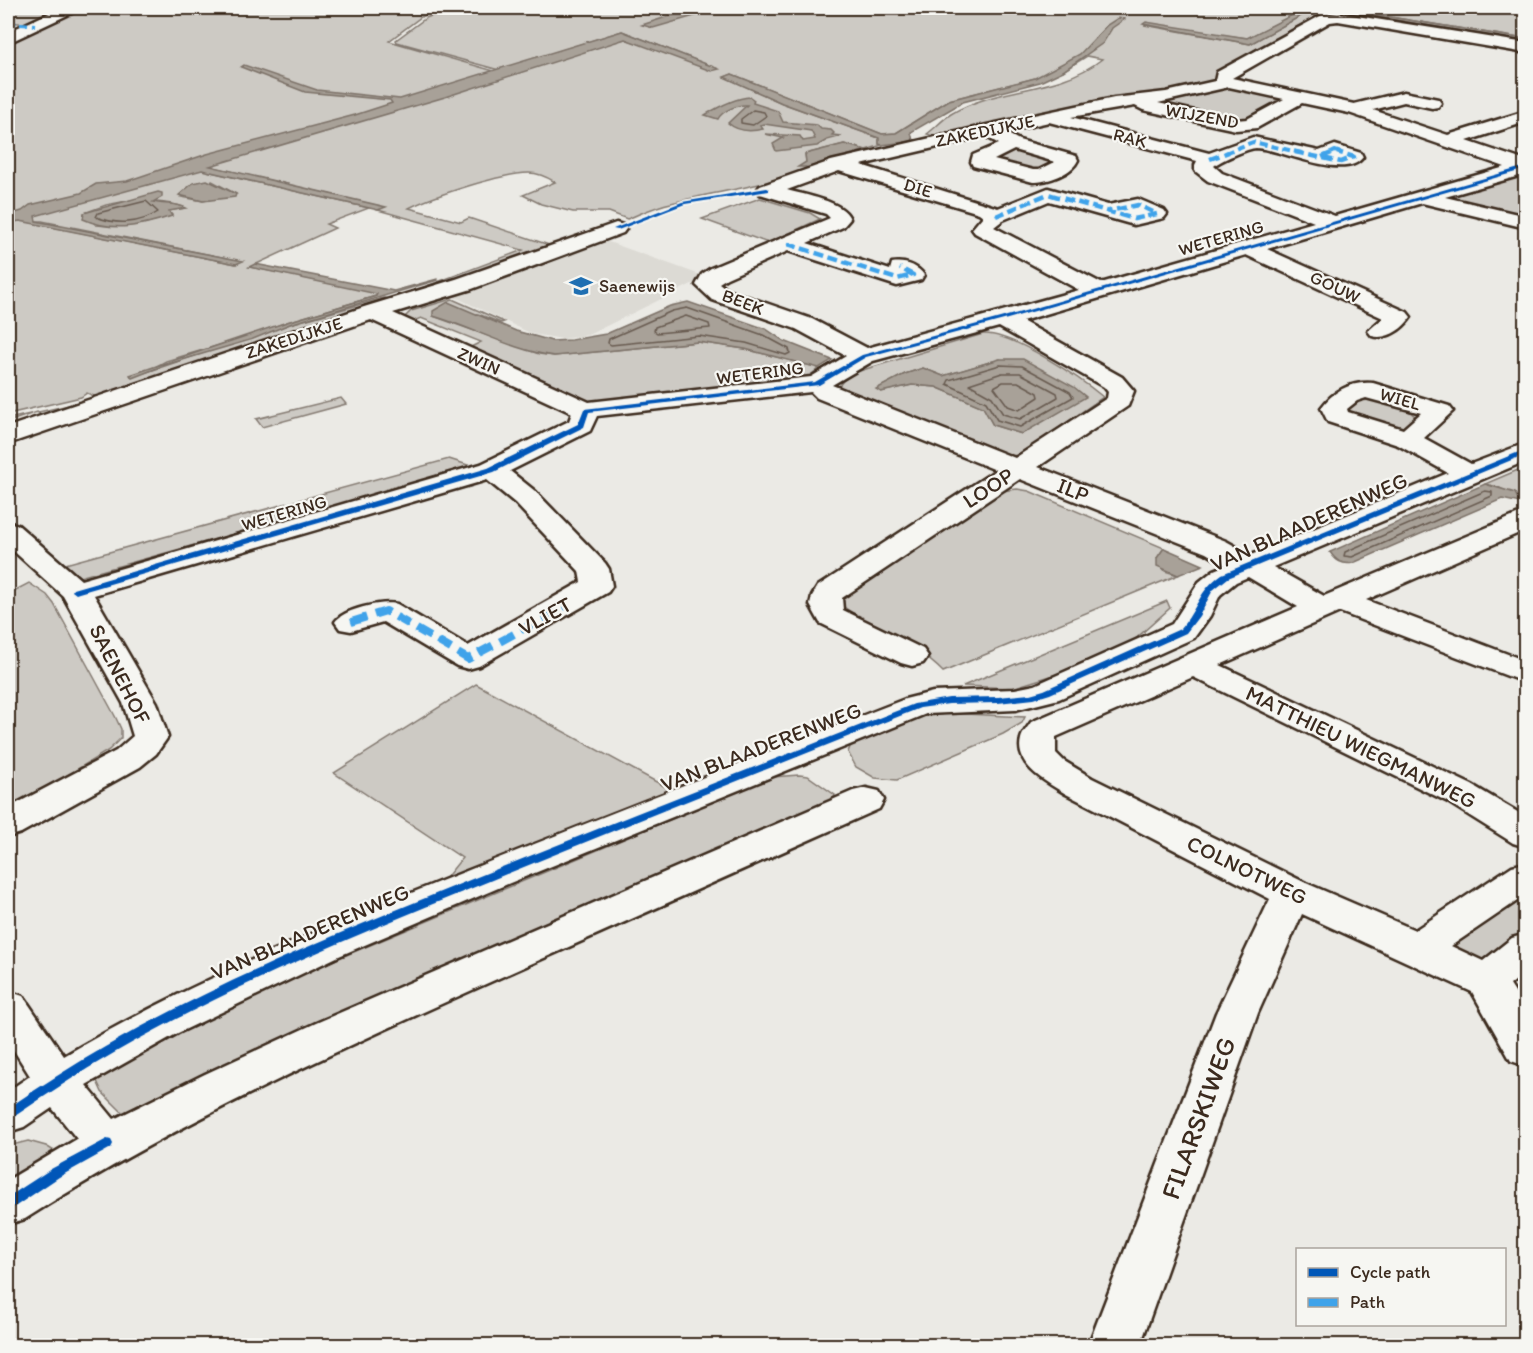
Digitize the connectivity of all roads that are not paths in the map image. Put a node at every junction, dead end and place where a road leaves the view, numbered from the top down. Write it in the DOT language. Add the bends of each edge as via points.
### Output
graph roads {
  1 [pos="71,8"];
  2 [pos="8,38"];
  3 [pos="1523,48"];
  4 [pos="1500,62"];
  5 [pos="1225,81"];
  6 [pos="1300,97"];
  7 [pos="1135,101"];
  8 [pos="1432,103"];
  9 [pos="1354,109"];
  10 [pos="1526,116"];
  11 [pos="1051,117"];
  12 [pos="987,130"];
  13 [pos="1448,141"];
  14 [pos="1013,144"];
  15 [pos="1322,157"];
  16 [pos="1210,159"];
  17 [pos="838,165"];
  18 [pos="1525,167"];
  19 [pos="767,190"];
  20 [pos="1425,198"];
  21 [pos="1109,212"];
  22 [pos="996,216"];
  23 [pos="1332,222"];
  24 [pos="1526,222"];
  25 [pos="572,231"];
  26 [pos="788,244"];
  27 [pos="1248,248"];
  28 [pos="900,268"];
  29 [pos="1098,291"];
  30 [pos="372,312"];
  31 [pos="1002,319"];
  32 [pos="1380,331"];
  33 [pos="864,356"];
  34 [pos="817,384"];
  35 [pos="586,410"];
  36 [pos="8,436"];
  37 [pos="1407,439"];
  38 [pos="1526,451"];
  39 [pos="1019,468"];
  40 [pos="491,470"];
  41 [pos="1469,474"];
  42 [pos="1526,519"];
  43 [pos="8,531"];
  44 [pos="1248,565"];
  45 [pos="76,591"];
  46 [pos="1332,604"];
  47 [pos="351,622"];
  48 [pos="912,656"];
  49 [pos="1195,665"];
  50 [pos="1526,673"];
  51 [pos="866,800"];
  52 [pos="8,824"];
  53 [pos="1526,834"];
  54 [pos="1526,876"];
  55 [pos="1292,893"];
  56 [pos="1418,948"];
  57 [pos="1526,950"];
  58 [pos="1487,981"];
  59 [pos="8,1007"];
  60 [pos="1526,1049"];
  61 [pos="56,1080"];
  62 [pos="8,1114"];
  63 [pos="107,1144"];
  64 [pos="8,1204"];
  65 [pos="1114,1346"];
  1 -- 2 [label="street"];
  3 -- 4 [label="street"];
  3 -- 5 [label="street, ZAKEDIJKJE" via="1338,17 1318,21 1222,75"];
  5 -- 6 [label="street, WIJZEND"];
  5 -- 7 [label="street, ZAKEDIJKJE" via="1221,85"];
  6 -- 7 [label="street, WIJZEND" via="1251,124 1236,125"];
  6 -- 9 [label="street, WIJZEND"];
  7 -- 11 [label="street, ZAKEDIJKJE"];
  8 -- 9 [label="street" via="1404,97"];
  9 -- 13 [label="street, WIJZEND"];
  10 -- 13 [label="street"];
  11 -- 12 [label="street, ZAKEDIJKJE"];
  11 -- 16 [label="street, RAK"];
  12 -- 14 [label="street"];
  12 -- 17 [label="street, ZAKEDIJKJE"];
  13 -- 18 [label="street, WIJZEND"];
  15 -- 16 [label="street" via="1253,142"];
  16 -- 23 [label="street" via="1204,165 1205,171 1215,177"];
  17 -- 19 [label="street, ZAKEDIJKJE"];
  17 -- 22 [label="street, DIE" via="986,209"];
  18 -- 20 [label="street, WETERING"];
  19 -- 26 [label="street, BEEK" via="839,215 836,224"];
  20 -- 23 [label="street, WETERING"];
  20 -- 24 [label="street"];
  21 -- 22 [label="street" via="1048,194"];
  22 -- 29 [label="street" via="982,229"];
  23 -- 27 [label="street, WETERING"];
  25 -- 30 [label="street, ZAKEDIJKJE" via="464,284"];
  26 -- 28 [label="street" via="897,279 913,275"];
  26 -- 33 [label="street, BEEK" via="719,273 707,285 720,295 804,324"];
  27 -- 29 [label="street, WETERING"];
  27 -- 32 [label="street, GOUW" via="1399,317"];
  29 -- 31 [label="street, WETERING"];
  30 -- 35 [label="street, ZWIN"];
  30 -- 36 [label="street, ZAKEDIJKJE"];
  31 -- 33 [label="street, WETERING"];
  31 -- 39 [label="street, LOOP" via="1113,382 1120,391 1119,401 1108,410"];
  33 -- 34 [label="street, WETERING"];
  34 -- 35 [label="street, WETERING"];
  34 -- 39 [label="street, ILP" via="826,393"];
  35 -- 40 [label="street, WETERING" via="581,425"];
  37 -- 41 [label="street, WIEL"];
  38 -- 41 [label="street, VAN BLAADERENWEG"];
  39 -- 44 [label="street, ILP" via="1216,547"];
  39 -- 48 [label="street, LOOP" via="825,599 831,616"];
  40 -- 45 [label="street, WETERING"];
  40 -- 47 [label="street, VLIET" via="525,497 594,569 597,586 468,659 386,611"];
  41 -- 44 [label="street, VAN BLAADERENWEG"];
  42 -- 46 [label="street"];
  43 -- 45 [label="street"];
  44 -- 46 [label="street, ILP"];
  44 -- 61 [label="street, VAN BLAADERENWEG" via="1208,588 1196,617 1183,631 1047,692 1023,699 941,701 917,706 622,822 298,957 120,1042"];
  45 -- 52 [label="street, SAENEHOF" via="140,703 151,737 128,759"];
  46 -- 49 [label="street"];
  46 -- 50 [label="street, ILP"];
  49 -- 53 [label="street, MATTHIEU WIEGMANWEG" via="1459,793"];
  49 -- 55 [label="street, COLNOTWEG" via="1043,730 1037,747 1051,769 1079,786"];
  51 -- 63 [label="street" via="324,1037"];
  54 -- 56 [label="street"];
  55 -- 56 [label="street, COLNOTWEG"];
  55 -- 65 [label="street, FILARSKIWEG" via="1237,1013"];
  56 -- 58 [label="street, COLNOTWEG"];
  57 -- 58 [label="street"];
  58 -- 60 [label="street"];
  59 -- 61 [label="street"];
  61 -- 62 [label="street, VAN BLAADERENWEG"];
  61 -- 63 [label="street"];
  63 -- 64 [label="street"];
}
